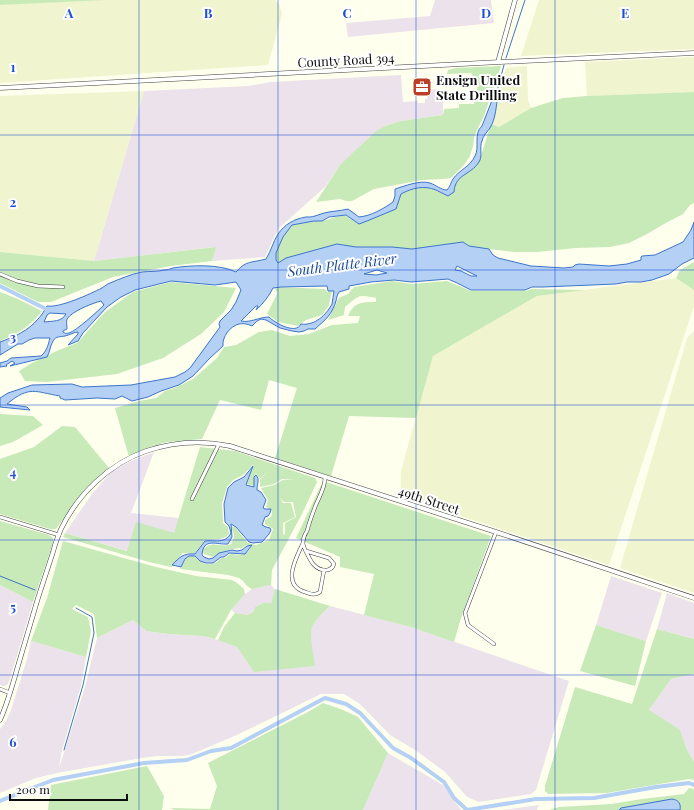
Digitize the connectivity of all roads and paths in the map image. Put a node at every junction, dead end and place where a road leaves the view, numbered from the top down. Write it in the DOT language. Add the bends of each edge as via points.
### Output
graph roads {
  1 [pos="515,0"];
  2 [pos="694,53"];
  3 [pos="498,62"];
  4 [pos="0,88"];
  5 [pos="0,274"];
  6 [pos="63,287"];
  7 [pos="219,444"];
  8 [pos="325,478"];
  9 [pos="192,499"];
  10 [pos="0,517"];
  11 [pos="496,532"];
  12 [pos="59,535"];
  13 [pos="303,543"];
  14 [pos="306,551"];
  15 [pos="324,570"];
  16 [pos="694,598"];
  17 [pos="494,644"];
  18 [pos="0,689"];
  19 [pos="10,693"];
  20 [pos="0,720"];
  1 -- 3 [label="street"];
  2 -- 3 [label="street, County Road 394"];
  3 -- 4 [label="street, County Road 394"];
  5 -- 6 [label="street" via="38,286"];
  7 -- 8 [label="street, 49th Street"];
  7 -- 9 [label="street"];
  7 -- 12 [label="street, 49th Street" via="190,442 163,446 124,461 86,492 74,507"];
  8 -- 11 [label="street, 49th Street"];
  8 -- 13 [label="street"];
  10 -- 12 [label="street"];
  11 -- 16 [label="street, 49th Street"];
  11 -- 17 [label="street" via="465,613 468,625"];
  12 -- 19 [label="street, 49th Street"];
  13 -- 14 [label="street"];
  13 -- 15 [label="street" via="291,575 296,587 302,592 316,595 320,592"];
  14 -- 15 [label="street" via="312,563"];
  14 -- 15 [label="street" via="332,561 333,568"];
  18 -- 19 [label="street"];
  19 -- 20 [label="street, 49th Street"];
}
